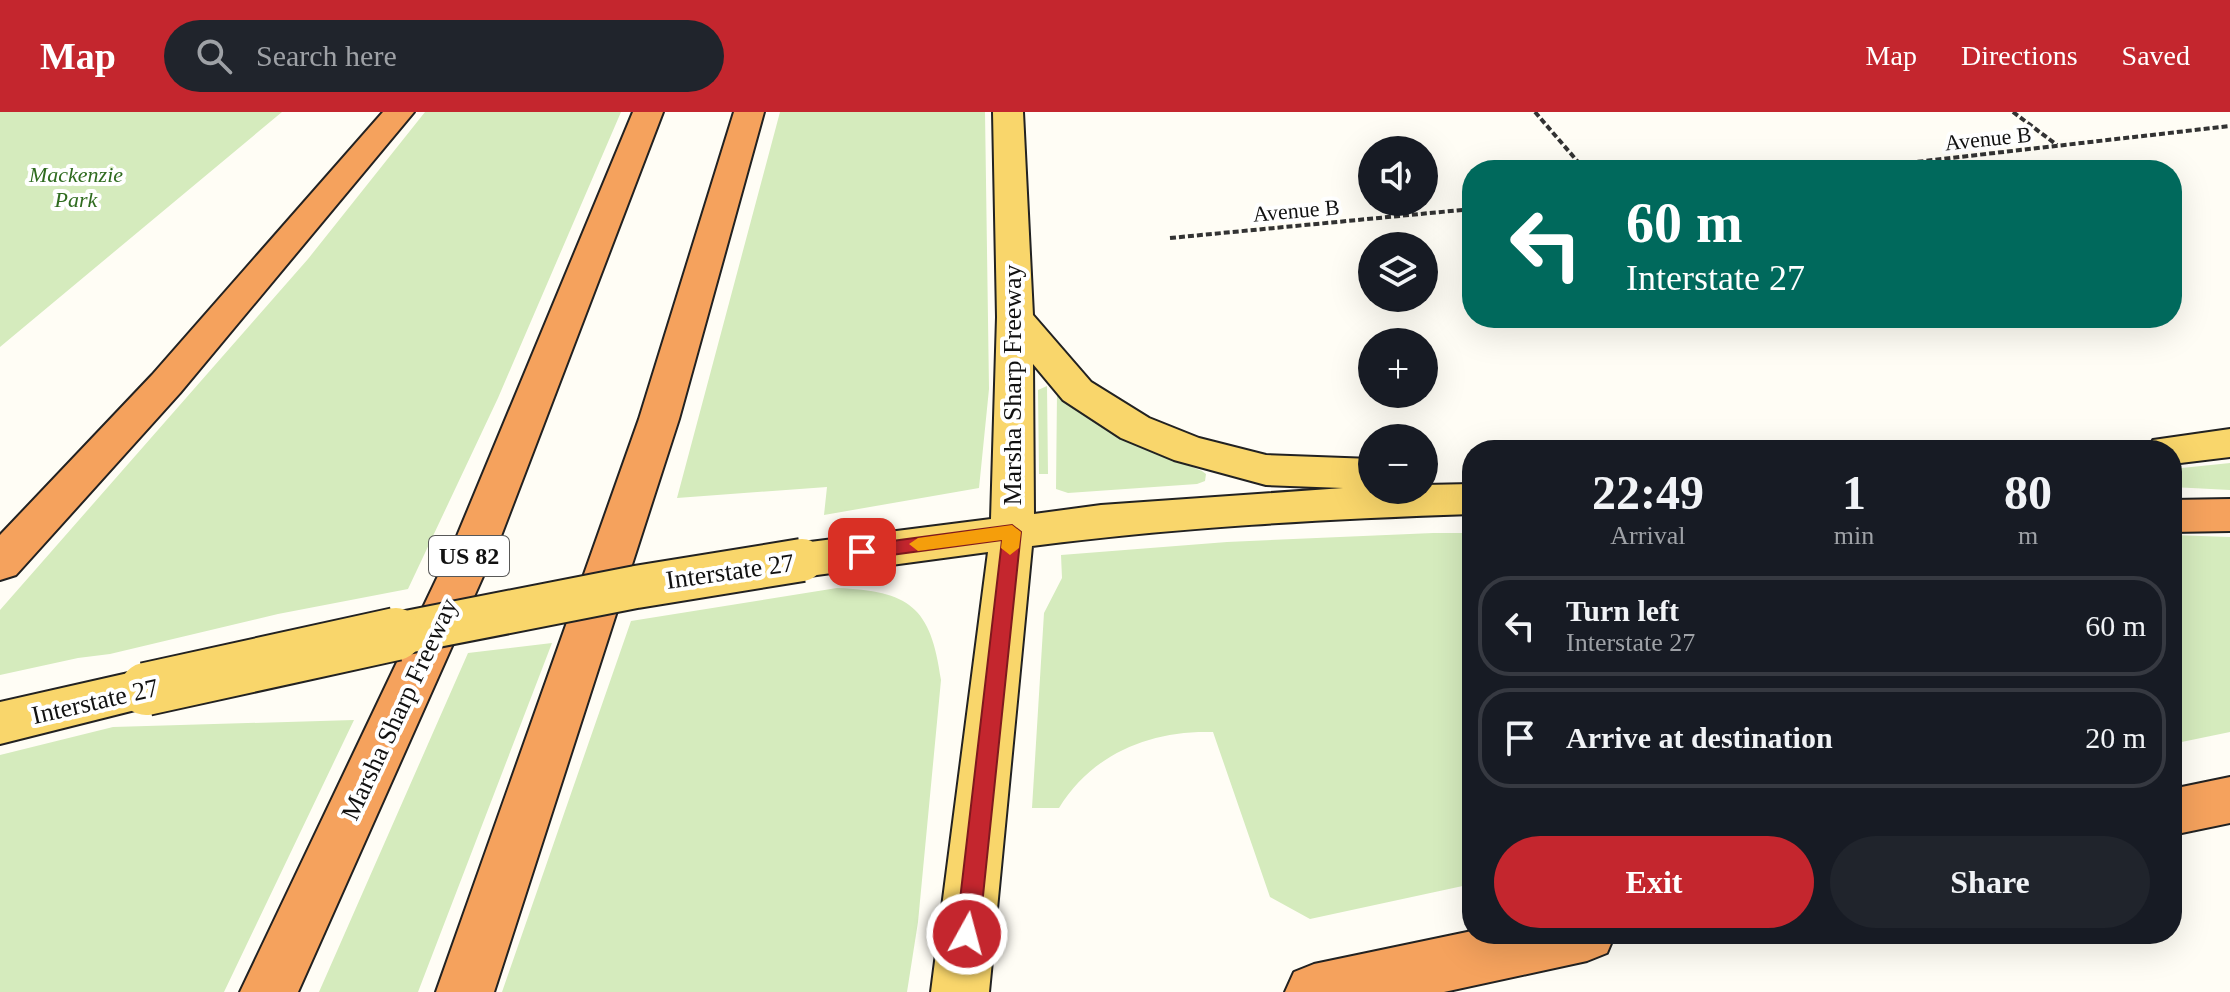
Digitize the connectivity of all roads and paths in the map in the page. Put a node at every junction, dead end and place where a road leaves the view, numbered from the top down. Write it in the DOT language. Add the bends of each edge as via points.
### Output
graph roads {
  1 [pos="399,112"];
  2 [pos="648,112"];
  3 [pos="749,112"];
  4 [pos="1008,112"];
  5 [pos="1535,112"];
  6 [pos="2013,112"];
  7 [pos="2230,126"];
  8 [pos="2059,147"];
  9 [pos="1576,160"];
  10 [pos="1939,160"];
  11 [pos="1462,210"];
  12 [pos="1170,238"];
  13 [pos="1015,317"];
  14 [pos="2230,443"];
  15 [pos="2182,448"];
  16 [pos="1358,473"];
  17 [pos="1438,478"];
  18 [pos="1462,484"];
  19 [pos="1462,499"];
  20 [pos="2230,515"];
  21 [pos="2182,516"];
  22 [pos="1012,532"];
  23 [pos="0,563"];
  24 [pos="0,723"];
  25 [pos="2230,800"];
  26 [pos="2182,810"];
  27 [pos="1540,944"];
  28 [pos="269,992"];
  29 [pos="465,992"];
  30 [pos="960,992"];
  31 [pos="1314,992"];
  1 -- 23 [label="highway" via="166,384"];
  2 -- 28 [label="highway, Marsha Sharp Freeway / US 82" via="479,536"];
  3 -- 29 [label="highway" via="659,419"];
  4 -- 13 [label="main road, Marsha Sharp Freeway"];
  5 -- 9 [label="path"];
  6 -- 8 [label="path"];
  7 -- 8 [label="path, Avenue B"];
  8 -- 10 [label="path, Avenue B"];
  11 -- 12 [label="path, Avenue B"];
  13 -- 16 [label="main road" via="1077,391 1135,428 1188,450 1266,470"];
  13 -- 22 [label="main road, Marsha Sharp Freeway"];
  14 -- 15 [label="main road"];
  17 -- 18 [label="main road"];
  19 -- 22 [label="main road, Interstate 27" via="1346,503"];
  20 -- 21 [label="highway"];
  22 -- 24 [label="main road, Interstate 27, bridge" via="661,580 527,605"];
  22 -- 30 [label="main road, Marsha Sharp Freeway"];
  25 -- 26 [label="highway"];
  27 -- 31 [label="highway"];
}
